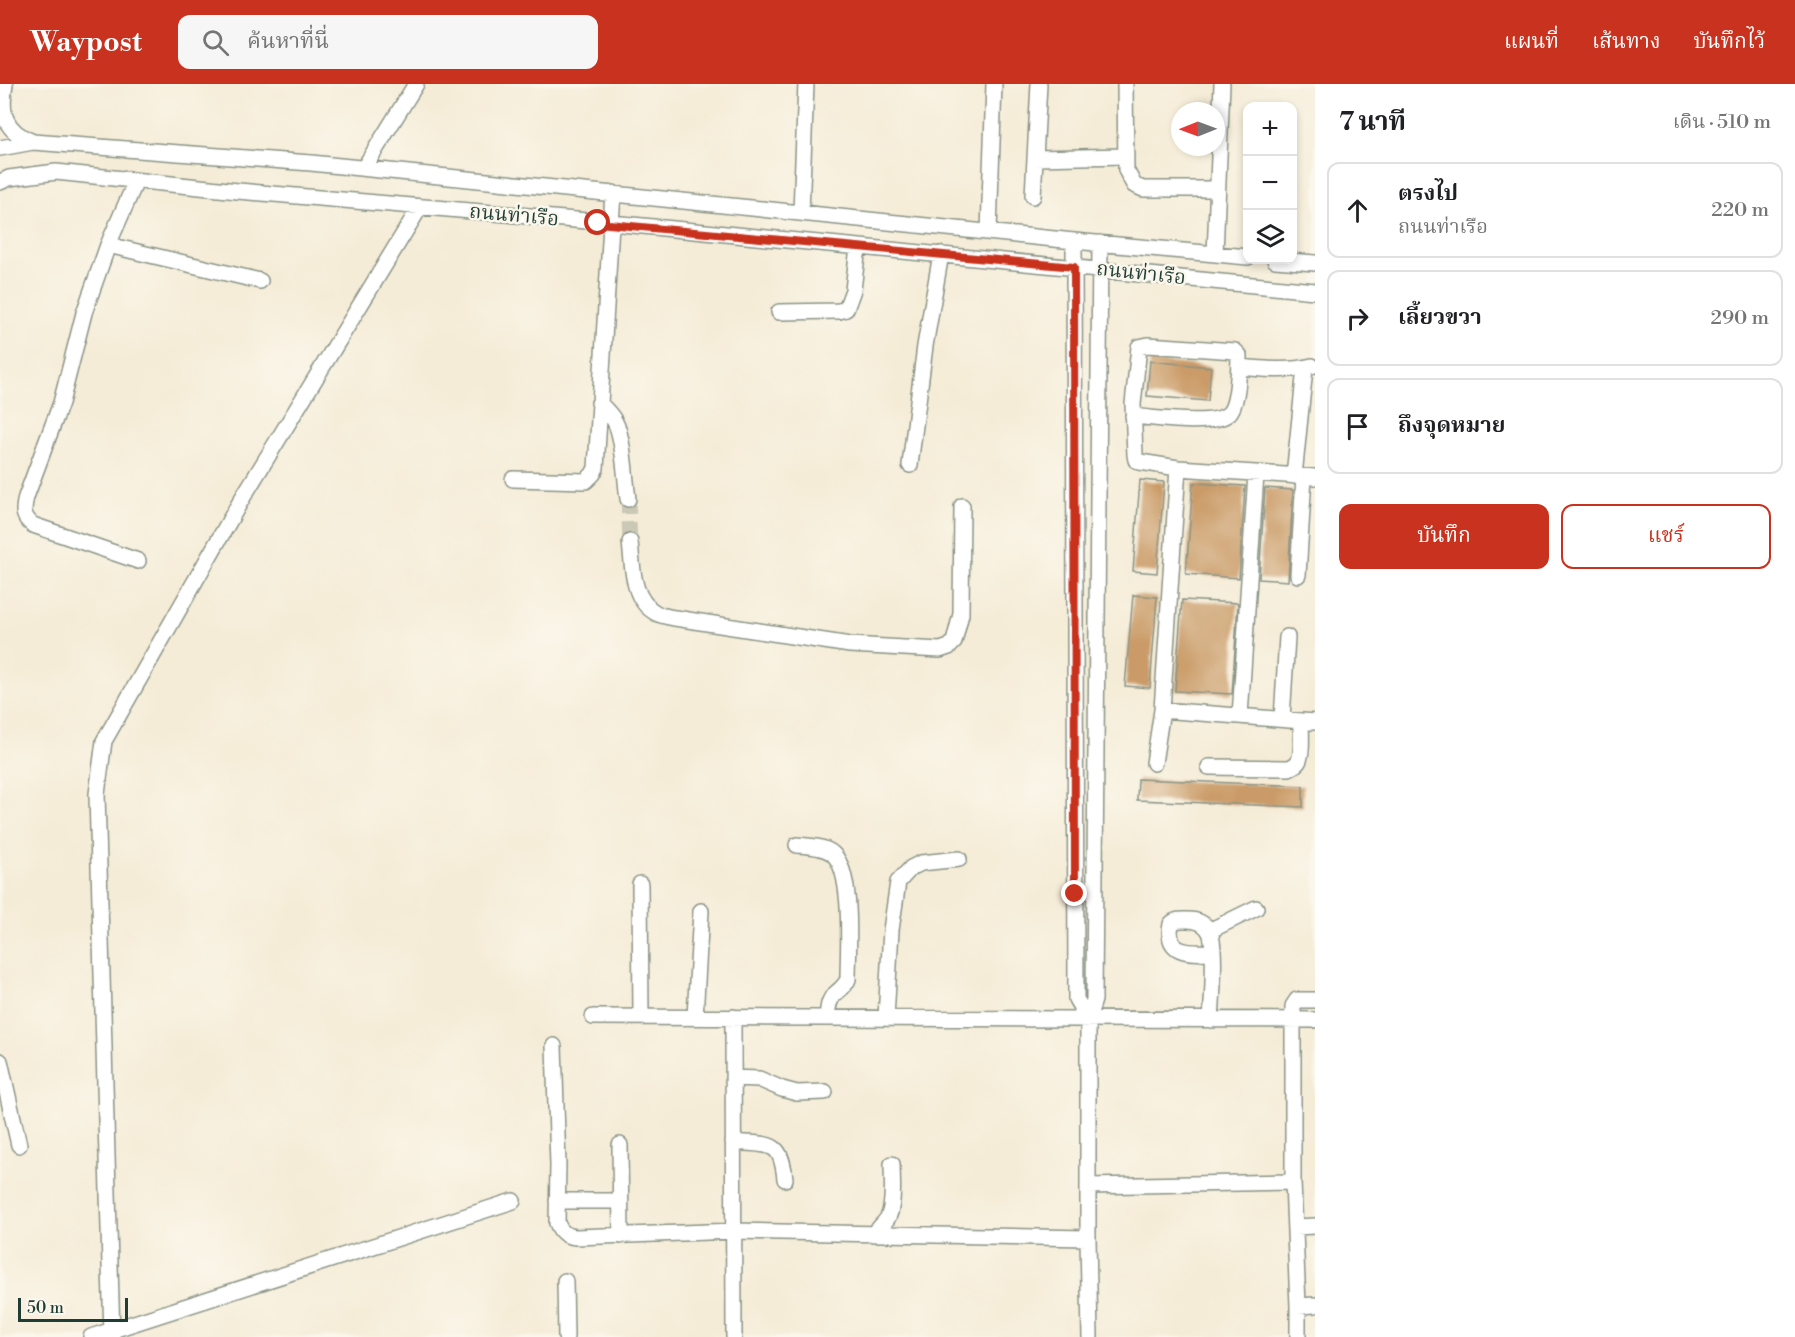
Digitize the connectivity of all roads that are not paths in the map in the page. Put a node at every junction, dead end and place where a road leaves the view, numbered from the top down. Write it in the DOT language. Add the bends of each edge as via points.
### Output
graph roads {
  1 [pos="5,84"];
  2 [pos="416,84"];
  3 [pos="806,84"];
  4 [pos="994,84"];
  5 [pos="1039,84"];
  6 [pos="1125,84"];
  7 [pos="1221,84"];
  8 [pos="33,142"];
  9 [pos="0,148"];
  10 [pos="1126,156"];
  11 [pos="1035,158"];
  12 [pos="364,168"];
  13 [pos="136,181"];
  14 [pos="0,182"];
  15 [pos="1217,189"];
  16 [pos="613,193"];
  17 [pos="1033,196"];
  18 [pos="420,207"];
  19 [pos="801,212"];
  20 [pos="610,224"];
  21 [pos="989,231"];
  22 [pos="1074,241"];
  23 [pos="1100,243"];
  24 [pos="108,245"];
  25 [pos="858,247"];
  26 [pos="941,254"];
  27 [pos="1215,254"];
  28 [pos="1243,257"];
  29 [pos="1297,262"];
  30 [pos="1315,263"];
  31 [pos="1074,267"];
  32 [pos="1100,270"];
  33 [pos="260,281"];
  34 [pos="1315,291"];
  35 [pos="779,312"];
  36 [pos="1310,366"];
  37 [pos="1239,367"];
  38 [pos="599,403"];
  39 [pos="1133,416"];
  40 [pos="910,465"];
  41 [pos="1178,468"];
  42 [pos="1256,474"];
  43 [pos="1304,477"];
  44 [pos="513,479"];
  45 [pos="628,499"];
  46 [pos="962,506"];
  47 [pos="630,542"];
  48 [pos="138,561"];
  49 [pos="1298,575"];
  50 [pos="1287,637"];
  51 [pos="1162,710"];
  52 [pos="1240,716"];
  53 [pos="1282,719"];
  54 [pos="1308,721"];
  55 [pos="1154,763"];
  56 [pos="1209,767"];
  57 [pos="797,845"];
  58 [pos="959,860"];
  59 [pos="640,884"];
  60 [pos="1256,908"];
  61 [pos="700,912"];
  62 [pos="1209,931"];
  63 [pos="1212,952"];
  64 [pos="1315,1000"];
  65 [pos="593,1017"];
  66 [pos="641,1017"];
  67 [pos="695,1017"];
  68 [pos="733,1017"];
  69 [pos="827,1018"];
  70 [pos="886,1018"];
  71 [pos="1088,1019"];
  72 [pos="1211,1020"];
  73 [pos="1293,1020"];
  74 [pos="1315,1020"];
  75 [pos="554,1046"];
  76 [pos="0,1060"];
  77 [pos="733,1078"];
  78 [pos="825,1092"];
  79 [pos="733,1142"];
  80 [pos="19,1145"];
  81 [pos="620,1145"];
  82 [pos="892,1164"];
  83 [pos="785,1179"];
  84 [pos="1293,1182"];
  85 [pos="1088,1186"];
  86 [pos="513,1201"];
  87 [pos="620,1201"];
  88 [pos="557,1202"];
  89 [pos="1315,1226"];
  90 [pos="1295,1227"];
  91 [pos="734,1231"];
  92 [pos="874,1234"];
  93 [pos="621,1236"];
  94 [pos="1088,1238"];
  95 [pos="564,1281"];
  96 [pos="1315,1305"];
  97 [pos="1299,1306"];
  98 [pos="112,1334"];
  99 [pos="91,1337"];
  100 [pos="566,1337"];
  101 [pos="734,1337"];
  102 [pos="1090,1337"];
  103 [pos="1298,1337"];
  1 -- 8 [label="street" via="4,118 14,133"];
  2 -- 12 [label="street"];
  3 -- 19 [label="street"];
  4 -- 21 [label="street"];
  5 -- 11 [label="street"];
  6 -- 10 [label="street"];
  7 -- 15 [label="street"];
  8 -- 9 [label="street, ถนนท่าเรือ"];
  8 -- 12 [label="street, ถนนท่าเรือ"];
  10 -- 11 [label="street"];
  10 -- 15 [label="street" via="1131,180 1143,189"];
  11 -- 17 [label="street"];
  12 -- 16 [label="street, ถนนท่าเรือ"];
  13 -- 14 [label="street, ถนนท่าเรือ" via="56,172"];
  13 -- 18 [label="street, ถนนท่าเรือ"];
  13 -- 24 [label="street"];
  15 -- 27 [label="street"];
  16 -- 19 [label="street, ถนนท่าเรือ"];
  16 -- 20 [label="street"];
  18 -- 20 [label="street, ถนนท่าเรือ"];
  18 -- 98 [label="street" via="243,497 104,741 97,794"];
  19 -- 21 [label="street, ถนนท่าเรือ"];
  20 -- 25 [label="street, ถนนท่าเรือ"];
  20 -- 38 [label="street"];
  21 -- 22 [label="street, ถนนท่าเรือ"];
  22 -- 23 [label="street, ถนนท่าเรือ"];
  22 -- 31 [label="street"];
  23 -- 27 [label="street, ถนนท่าเรือ"];
  23 -- 32 [label="street"];
  24 -- 33 [label="street"];
  24 -- 48 [label="street" via="84,313 61,403 23,509 26,520 33,525"];
  25 -- 26 [label="street, ถนนท่าเรือ"];
  25 -- 35 [label="street" via="853,290 846,309"];
  26 -- 31 [label="street, ถนนท่าเรือ"];
  26 -- 40 [label="street"];
  27 -- 28 [label="street, ถนนท่าเรือ"];
  29 -- 30 [label="street"];
  31 -- 32 [label="street, ถนนท่าเรือ"];
  31 -- 71 [label="street" via="1076,999"];
  32 -- 34 [label="street, ถนนท่าเรือ"];
  32 -- 71 [label="street" via="1094,1000"];
  36 -- 37 [label="street" via="1293,370"];
  36 -- 43 [label="street"];
  37 -- 39 [label="street" via="1234,404 1223,417 1198,421"];
  37 -- 39 [label="street" via="1235,351 1139,347"];
  38 -- 44 [label="street" via="596,468 586,481"];
  38 -- 45 [label="street" via="620,435"];
  39 -- 41 [label="street" via="1136,459"];
  41 -- 42 [label="street"];
  41 -- 51 [label="street"];
  42 -- 43 [label="street"];
  42 -- 52 [label="street"];
  43 -- 49 [label="street"];
  46 -- 47 [label="street" via="961,614 954,642 945,649 850,645 656,613 635,587"];
  50 -- 53 [label="street"];
  51 -- 52 [label="street"];
  51 -- 55 [label="street"];
  52 -- 53 [label="street"];
  53 -- 54 [label="street"];
  54 -- 56 [label="street" via="1295,766"];
  57 -- 69 [label="street" via="824,849 833,855 845,881 848,979 831,1000"];
  58 -- 70 [label="street" via="921,863 898,882"];
  59 -- 66 [label="street"];
  60 -- 62 [label="street"];
  61 -- 67 [label="street"];
  62 -- 63 [label="street"];
  62 -- 63 [label="street" via="1198,921 1176,920 1171,924 1170,937 1180,950"];
  63 -- 72 [label="street"];
  64 -- 73 [label="street" via="1298,1000 1293,1006"];
  65 -- 66 [label="street"];
  66 -- 67 [label="street"];
  67 -- 68 [label="street"];
  68 -- 69 [label="street"];
  68 -- 77 [label="street"];
  69 -- 70 [label="street"];
  70 -- 71 [label="street"];
  71 -- 72 [label="street"];
  71 -- 85 [label="street"];
  72 -- 73 [label="street"];
  73 -- 74 [label="street"];
  73 -- 84 [label="street"];
  75 -- 88 [label="street"];
  76 -- 80 [label="street"];
  77 -- 78 [label="street" via="764,1080 797,1093"];
  77 -- 79 [label="street"];
  79 -- 83 [label="street" via="776,1149"];
  79 -- 91 [label="street"];
  81 -- 87 [label="street"];
  82 -- 92 [label="street" via="890,1214"];
  84 -- 85 [label="street"];
  84 -- 90 [label="street"];
  85 -- 94 [label="street"];
  86 -- 98 [label="street"];
  87 -- 88 [label="street"];
  87 -- 93 [label="street"];
  88 -- 93 [label="street" via="557,1223 567,1236"];
  89 -- 90 [label="street"];
  90 -- 97 [label="street"];
  91 -- 92 [label="street"];
  91 -- 93 [label="street"];
  91 -- 101 [label="street"];
  92 -- 94 [label="street"];
  94 -- 102 [label="street"];
  95 -- 100 [label="street"];
  96 -- 97 [label="street"];
  97 -- 103 [label="street"];
  98 -- 99 [label="street"];
}
